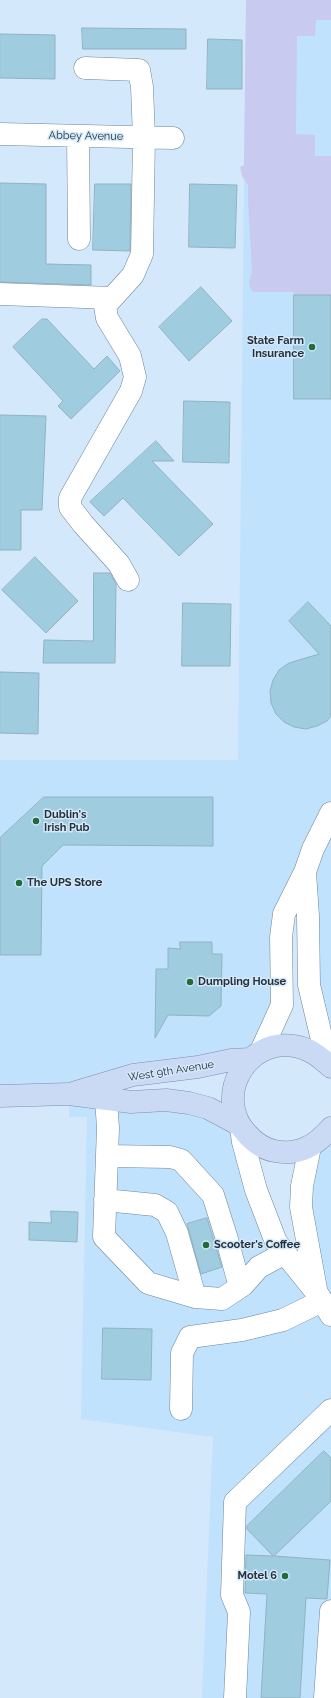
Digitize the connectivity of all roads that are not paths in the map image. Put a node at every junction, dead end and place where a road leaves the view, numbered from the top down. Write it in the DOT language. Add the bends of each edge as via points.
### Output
graph roads {
  1 [pos="85,68"];
  2 [pos="0,134"];
  3 [pos="78,136"];
  4 [pos="144,137"];
  5 [pos="172,138"];
  6 [pos="79,239"];
  7 [pos="0,294"];
  8 [pos="112,298"];
  9 [pos="128,580"];
  10 [pos="331,813"];
  11 [pos="305,872"];
  12 [pos="314,1012"];
  13 [pos="331,1030"];
  14 [pos="256,1055"];
  15 [pos="328,1064"];
  16 [pos="69,1094"];
  17 [pos="0,1096"];
  18 [pos="106,1099"];
  19 [pos="239,1126"];
  20 [pos="323,1138"];
  21 [pos="107,1156"];
  22 [pos="105,1200"];
  23 [pos="285,1253"];
  24 [pos="240,1287"];
  25 [pos="195,1297"];
  26 [pos="325,1298"];
  27 [pos="181,1409"];
  28 [pos="331,1410"];
  29 [pos="331,1611"];
  30 [pos="234,1698"];
  31 [pos="325,1698"];
  1 -- 4 [label="street" via="139,70"];
  2 -- 3 [label="street, Abbey Avenue"];
  3 -- 4 [label="street, Abbey Avenue"];
  3 -- 6 [label="street"];
  4 -- 5 [label="street, Abbey Avenue"];
  4 -- 8 [label="street" via="142,254 133,275"];
  7 -- 8 [label="street"];
  8 -- 9 [label="street" via="106,306 106,318 130,356 135,377 131,391 70,498 70,508 119,564"];
  10 -- 11 [label="street"];
  11 -- 12 [label="street" via="309,985"];
  11 -- 14 [label="street" via="284,914 281,937 282,1005"];
  12 -- 13 [label="street"];
  12 -- 15 [label="street"];
  14 -- 15 [label="main road, West 9th Avenue" via="277,1046 294,1046 310,1051"];
  14 -- 16 [label="main road, West 9th Avenue" via="198,1067 133,1075"];
  14 -- 19 [label="main road" via="236,1078 233,1109"];
  16 -- 17 [label="main road, West 9th Avenue"];
  16 -- 18 [label="main road, West 9th Avenue"];
  18 -- 19 [label="main road, West 9th Avenue" via="189,1103 208,1108"];
  18 -- 21 [label="street"];
  19 -- 20 [label="main road" via="254,1142 272,1151 291,1152"];
  19 -- 23 [label="street" via="256,1190 276,1242"];
  20 -- 26 [label="street" via="302,1186 301,1207"];
  21 -- 22 [label="street"];
  21 -- 24 [label="street" via="170,1157 181,1160 213,1195"];
  22 -- 25 [label="street" via="104,1237 148,1283"];
  22 -- 25 [label="street" via="155,1205 167,1212 177,1233"];
  23 -- 24 [label="street" via="259,1267"];
  23 -- 26 [label="street"];
  24 -- 25 [label="street" via="222,1299"];
  26 -- 27 [label="street" via="283,1320 242,1330 190,1337 182,1353"];
  28 -- 30 [label="street" via="235,1502 232,1595 239,1612"];
  29 -- 31 [label="street"];
}
